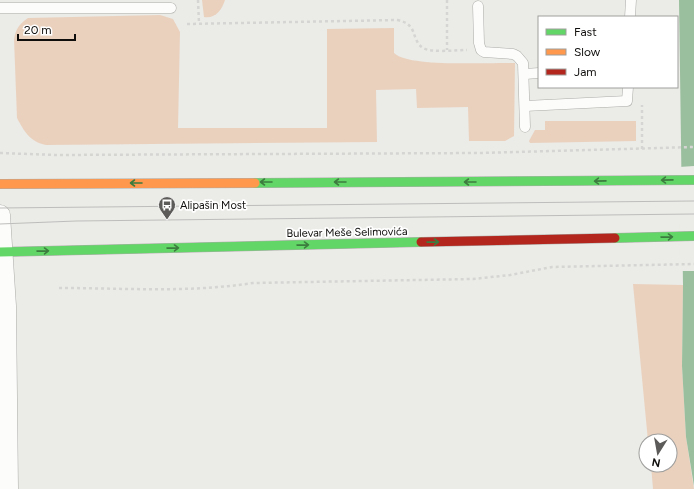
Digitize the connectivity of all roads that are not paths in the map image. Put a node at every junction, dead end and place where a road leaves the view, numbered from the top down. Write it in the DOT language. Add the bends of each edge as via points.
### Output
graph roads {
  1 [pos="631,0"];
  2 [pos="478,6"];
  3 [pos="0,8"];
  4 [pos="171,8"];
  5 [pos="630,16"];
  6 [pos="525,74"];
  7 [pos="538,74"];
  8 [pos="628,88"];
  9 [pos="525,106"];
  10 [pos="525,127"];
  11 [pos="694,180"];
  12 [pos="0,184"];
  13 [pos="0,215"];
  14 [pos="694,236"];
  15 [pos="2,252"];
  16 [pos="8,489"];
  1 -- 5 [label="lane"];
  2 -- 6 [label="lane" via="481,50 517,56 523,63"];
  3 -- 4 [label="lane"];
  6 -- 7 [label="lane"];
  6 -- 9 [label="lane"];
  8 -- 9 [label="lane" via="627,101"];
  9 -- 10 [label="lane"];
  11 -- 12 [label="main road, one-way"];
  13 -- 15 [label="street"];
  15 -- 14 [label="main road, Bulevar Meše Selimovića, one-way"];
  15 -- 16 [label="street" via="6,306"];
}
